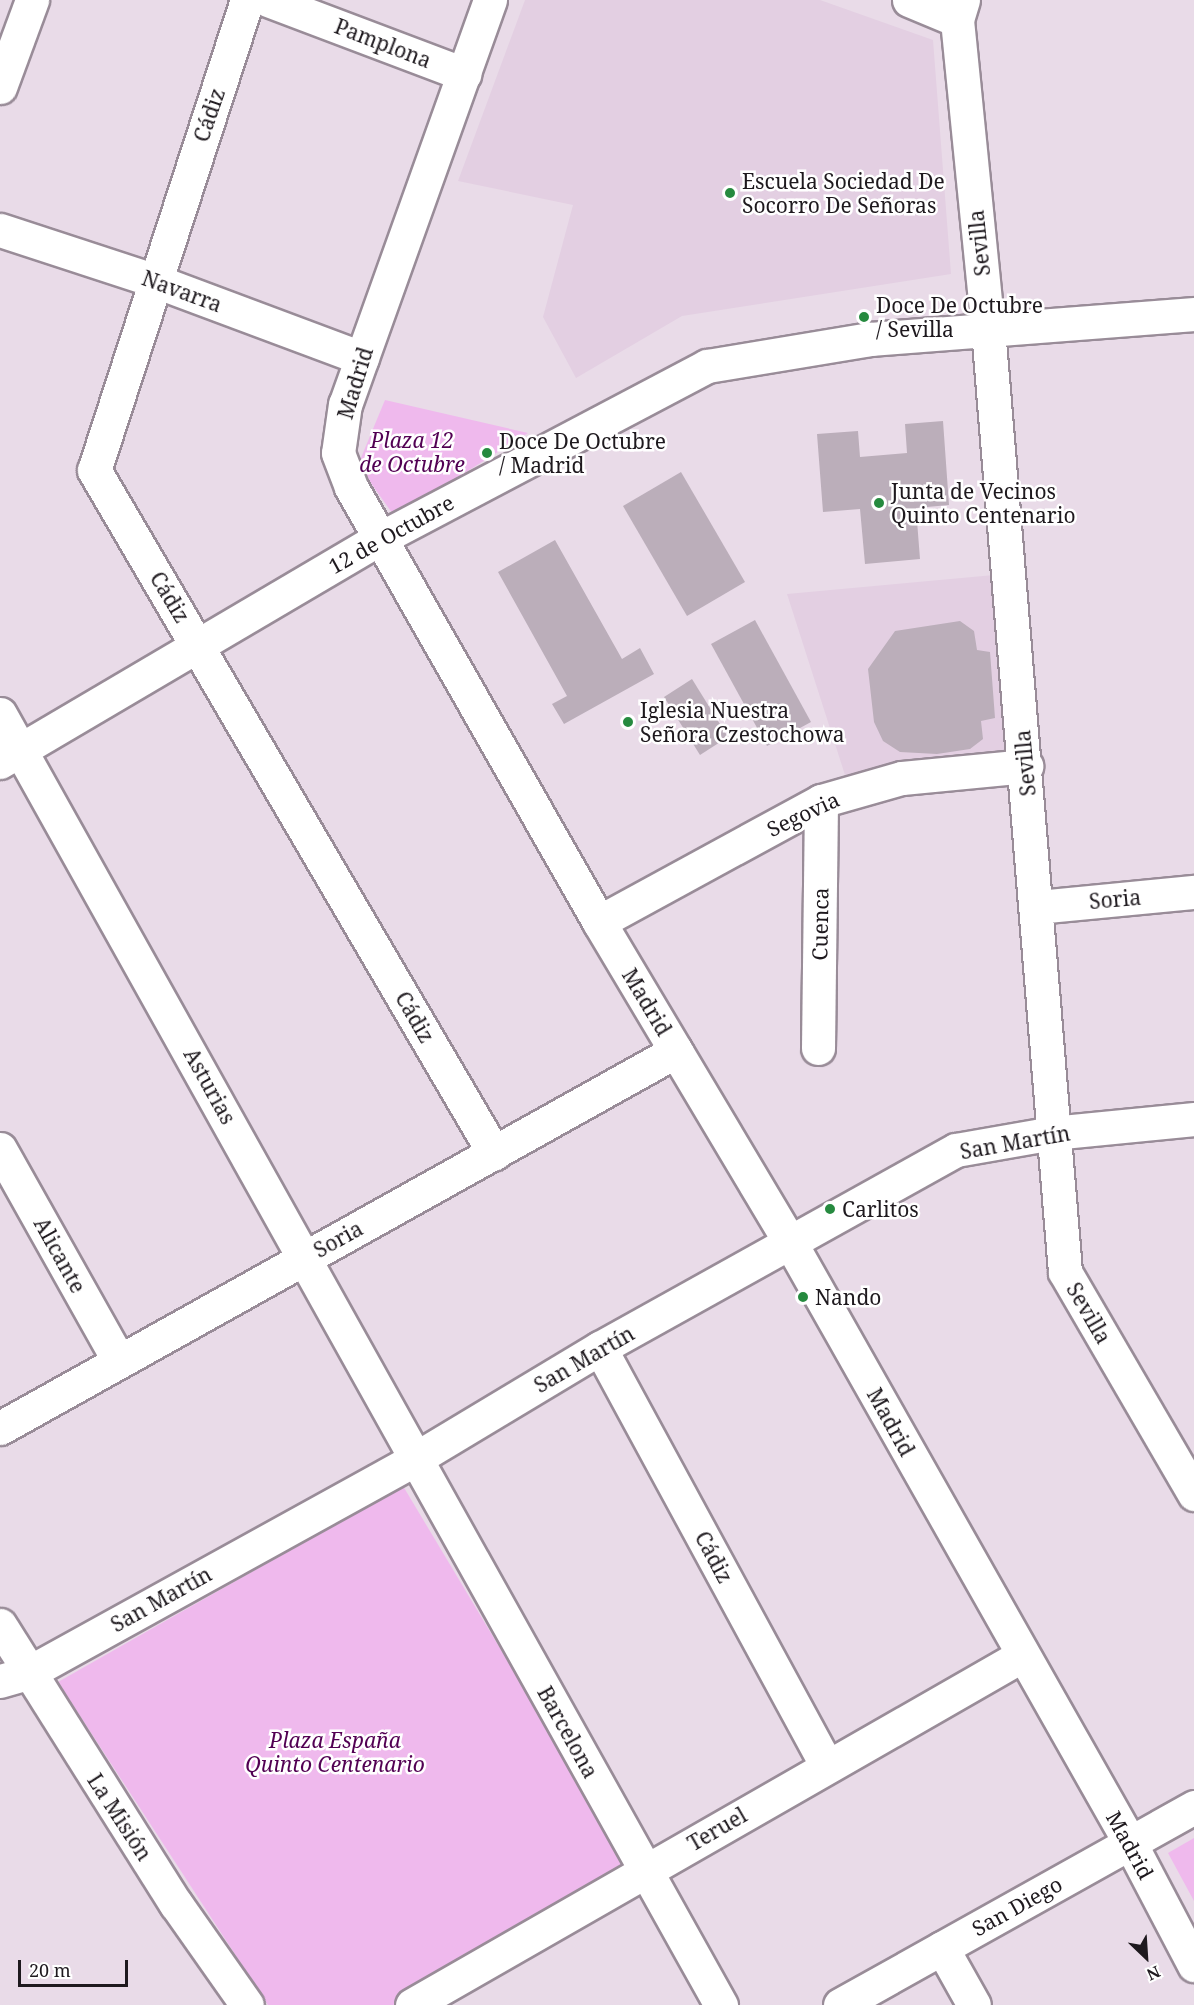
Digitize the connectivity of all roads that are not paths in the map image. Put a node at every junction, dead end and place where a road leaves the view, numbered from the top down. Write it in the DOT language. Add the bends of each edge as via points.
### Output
graph roads {
  1 [pos="32,0"];
  2 [pos="247,0"];
  3 [pos="268,0"];
  4 [pos="490,0"];
  5 [pos="909,0"];
  6 [pos="960,10"];
  7 [pos="464,74"];
  8 [pos="0,87"];
  9 [pos="0,230"];
  10 [pos="153,280"];
  11 [pos="1194,314"];
  12 [pos="988,329"];
  13 [pos="362,358"];
  14 [pos="381,538"];
  15 [pos="198,645"];
  16 [pos="0,714"];
  17 [pos="10,756"];
  18 [pos="1026,766"];
  19 [pos="821,801"];
  20 [pos="1194,892"];
  21 [pos="1037,907"];
  22 [pos="599,922"];
  23 [pos="818,1048"];
  24 [pos="676,1051"];
  25 [pos="1194,1119"];
  26 [pos="1052,1133"];
  27 [pos="0,1149"];
  28 [pos="494,1153"];
  29 [pos="790,1244"];
  30 [pos="306,1257"];
  31 [pos="600,1348"];
  32 [pos="119,1361"];
  33 [pos="0,1428"];
  34 [pos="416,1459"];
  35 [pos="1194,1494"];
  36 [pos="0,1625"];
  37 [pos="1023,1655"];
  38 [pos="14,1677"];
  39 [pos="827,1766"];
  40 [pos="1194,1807"];
  41 [pos="1130,1843"];
  42 [pos="644,1871"];
  43 [pos="942,1948"];
  44 [pos="1194,1965"];
  45 [pos="247,2005"];
  46 [pos="412,2005"];
  47 [pos="721,2005"];
  48 [pos="840,2005"];
  49 [pos="974,2005"];
  1 -- 8 [label="street"];
  2 -- 10 [label="street, Cádiz"];
  3 -- 7 [label="street, Pamplona"];
  4 -- 7 [label="street, Madrid"];
  5 -- 6 [label="street"];
  6 -- 12 [label="street, Sevilla"];
  7 -- 13 [label="street, Madrid"];
  9 -- 10 [label="street, Navarra"];
  10 -- 13 [label="street, Navarra"];
  10 -- 15 [label="street, Cádiz" via="94,470"];
  11 -- 12 [label="street, 12 de Octubre"];
  12 -- 14 [label="street, 12 de Octubre" via="870,339 707,366"];
  12 -- 18 [label="street, Sevilla"];
  13 -- 14 [label="street, Madrid" via="345,404 338,453 351,487"];
  14 -- 15 [label="street, 12 de Octubre"];
  14 -- 22 [label="street, Madrid"];
  15 -- 17 [label="street, 12 de Octubre"];
  15 -- 28 [label="street, Cádiz"];
  16 -- 17 [label="street, Asturias"];
  17 -- 30 [label="street, Asturias"];
  18 -- 19 [label="street, Segovia" via="902,778"];
  18 -- 21 [label="street, Sevilla"];
  19 -- 22 [label="street, Segovia"];
  19 -- 23 [label="street, Cuenca"];
  20 -- 21 [label="street, Soria"];
  21 -- 26 [label="street, Sevilla"];
  22 -- 24 [label="street, Madrid"];
  24 -- 28 [label="street, Soria"];
  24 -- 29 [label="street, Madrid"];
  25 -- 26 [label="street, San Martín"];
  26 -- 29 [label="street, San Martín" via="956,1150"];
  26 -- 35 [label="street, Sevilla" via="1065,1272"];
  27 -- 32 [label="street, Alicante"];
  28 -- 30 [label="street, Soria"];
  29 -- 31 [label="street, San Martín"];
  29 -- 37 [label="street, Madrid"];
  30 -- 32 [label="street, Soria"];
  30 -- 34 [label="street, Asturias"];
  31 -- 34 [label="street, San Martín"];
  31 -- 39 [label="street, Cádiz"];
  32 -- 33 [label="street, Soria"];
  34 -- 38 [label="street, San Martín"];
  34 -- 42 [label="street, Barcelona"];
  36 -- 38 [label="street, La Misión"];
  37 -- 39 [label="street, Teruel"];
  37 -- 41 [label="street, Madrid"];
  38 -- 45 [label="street, La Misión"];
  39 -- 42 [label="street, Teruel"];
  40 -- 41 [label="street, San Diego"];
  41 -- 43 [label="street, San Diego"];
  41 -- 44 [label="street, Madrid"];
  42 -- 46 [label="street, Teruel"];
  42 -- 47 [label="street, Barcelona"];
  43 -- 48 [label="street, San Diego"];
  43 -- 49 [label="street"];
}
